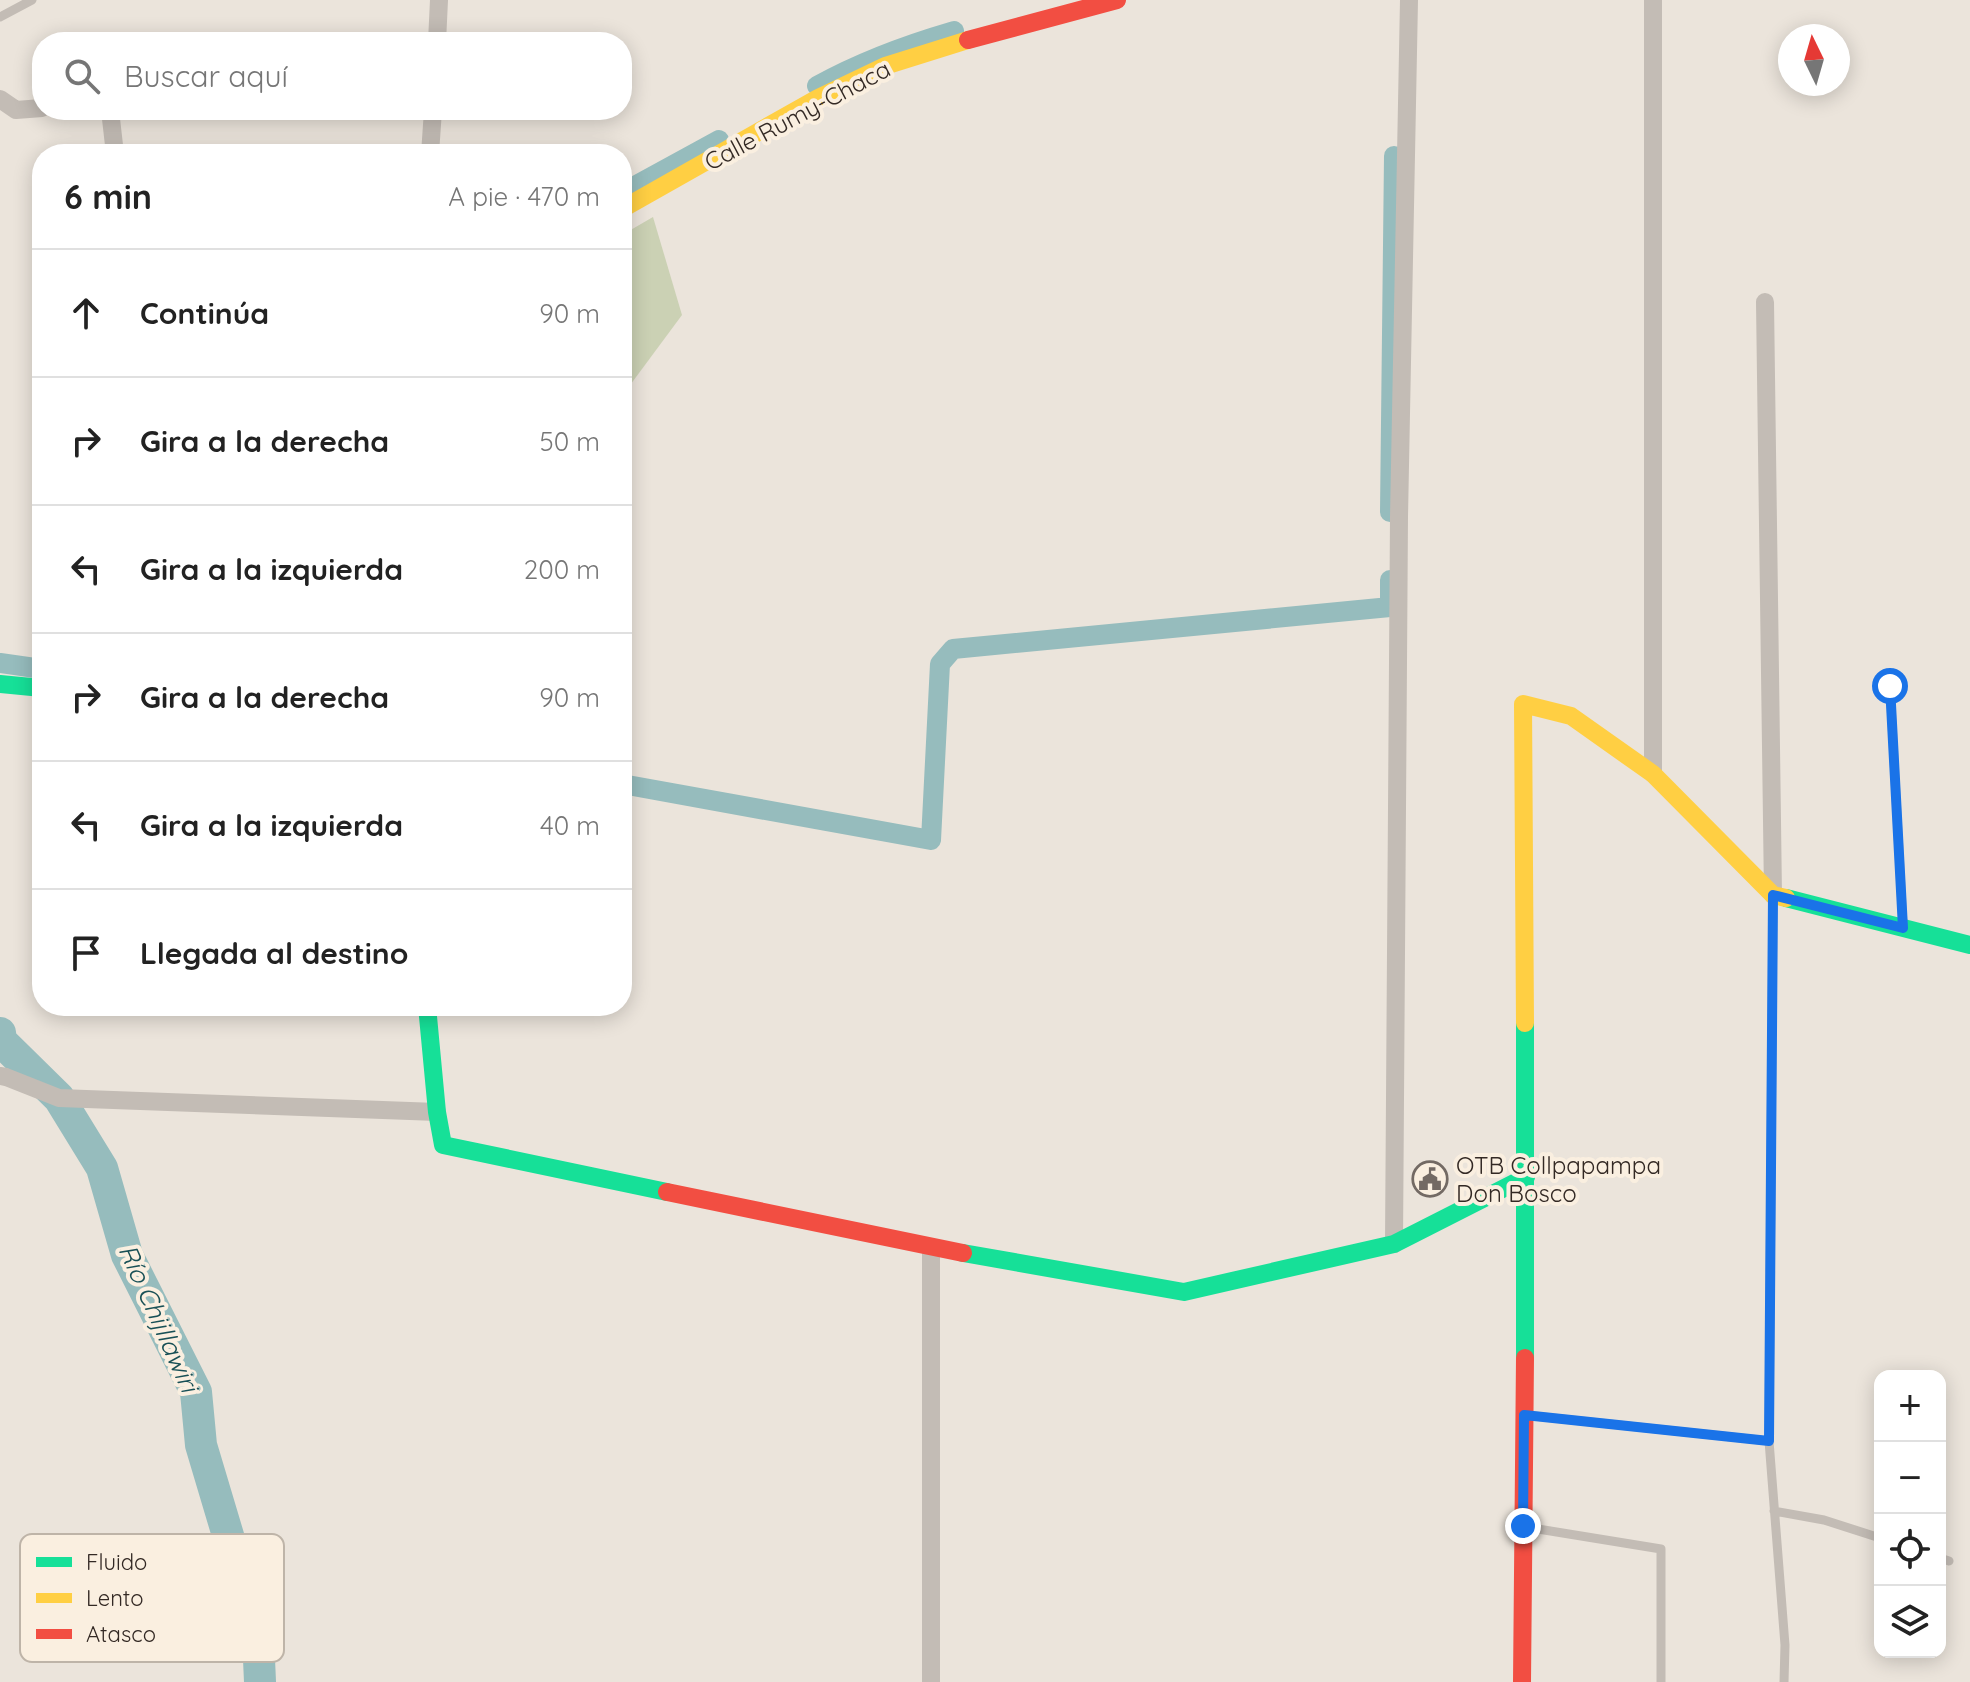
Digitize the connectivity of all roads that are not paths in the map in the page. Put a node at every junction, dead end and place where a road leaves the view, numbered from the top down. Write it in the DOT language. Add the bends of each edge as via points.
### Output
graph roads {
  1 [pos="32,0"];
  2 [pos="439,0"];
  3 [pos="1117,0"];
  4 [pos="1409,0"];
  5 [pos="1653,0"];
  6 [pos="0,17"];
  7 [pos="437,32"];
  8 [pos="0,99"];
  9 [pos="32,109"];
  10 [pos="111,120"];
  11 [pos="432,120"];
  12 [pos="114,144"];
  13 [pos="431,144"];
  14 [pos="632,203"];
  15 [pos="1765,302"];
  16 [pos="0,684"];
  17 [pos="1890,686"];
  18 [pos="32,687"];
  19 [pos="1653,774"];
  20 [pos="1773,895"];
  21 [pos="1903,928"];
  22 [pos="1970,945"];
  23 [pos="428,1016"];
  24 [pos="0,1076"];
  25 [pos="437,1112"];
  26 [pos="1526,1177"];
  27 [pos="1394,1244"];
  28 [pos="931,1247"];
  29 [pos="1524,1415"];
  30 [pos="1769,1441"];
  31 [pos="1774,1511"];
  32 [pos="1523,1526"];
  33 [pos="1874,1536"];
  34 [pos="931,1682"];
  35 [pos="1522,1682"];
  36 [pos="1661,1682"];
  37 [pos="1784,1682"];
  1 -- 6 [label="lane"];
  2 -- 7 [label="street"];
  3 -- 14 [label="street, Calle Rumy-Chaca" via="885,66"];
  4 -- 27 [label="street"];
  5 -- 19 [label="street"];
  8 -- 9 [label="street" via="16,110"];
  10 -- 12 [label="street"];
  11 -- 13 [label="street"];
  15 -- 20 [label="street"];
  16 -- 18 [label="street"];
  17 -- 21 [label="lane"];
  19 -- 20 [label="street"];
  19 -- 26 [label="street" via="1571,716 1523,704"];
  20 -- 21 [label="street"];
  20 -- 30 [label="lane"];
  21 -- 22 [label="street"];
  23 -- 25 [label="street"];
  24 -- 25 [label="street" via="59,1098"];
  25 -- 28 [label="street" via="443,1145"];
  26 -- 27 [label="street"];
  26 -- 29 [label="street"];
  27 -- 28 [label="street" via="1184,1292"];
  28 -- 34 [label="street"];
  29 -- 30 [label="lane"];
  29 -- 32 [label="street"];
  30 -- 31 [label="lane"];
  31 -- 33 [label="lane"];
  31 -- 37 [label="lane"];
  32 -- 35 [label="street"];
  32 -- 36 [label="lane" via="1661,1549"];
}
